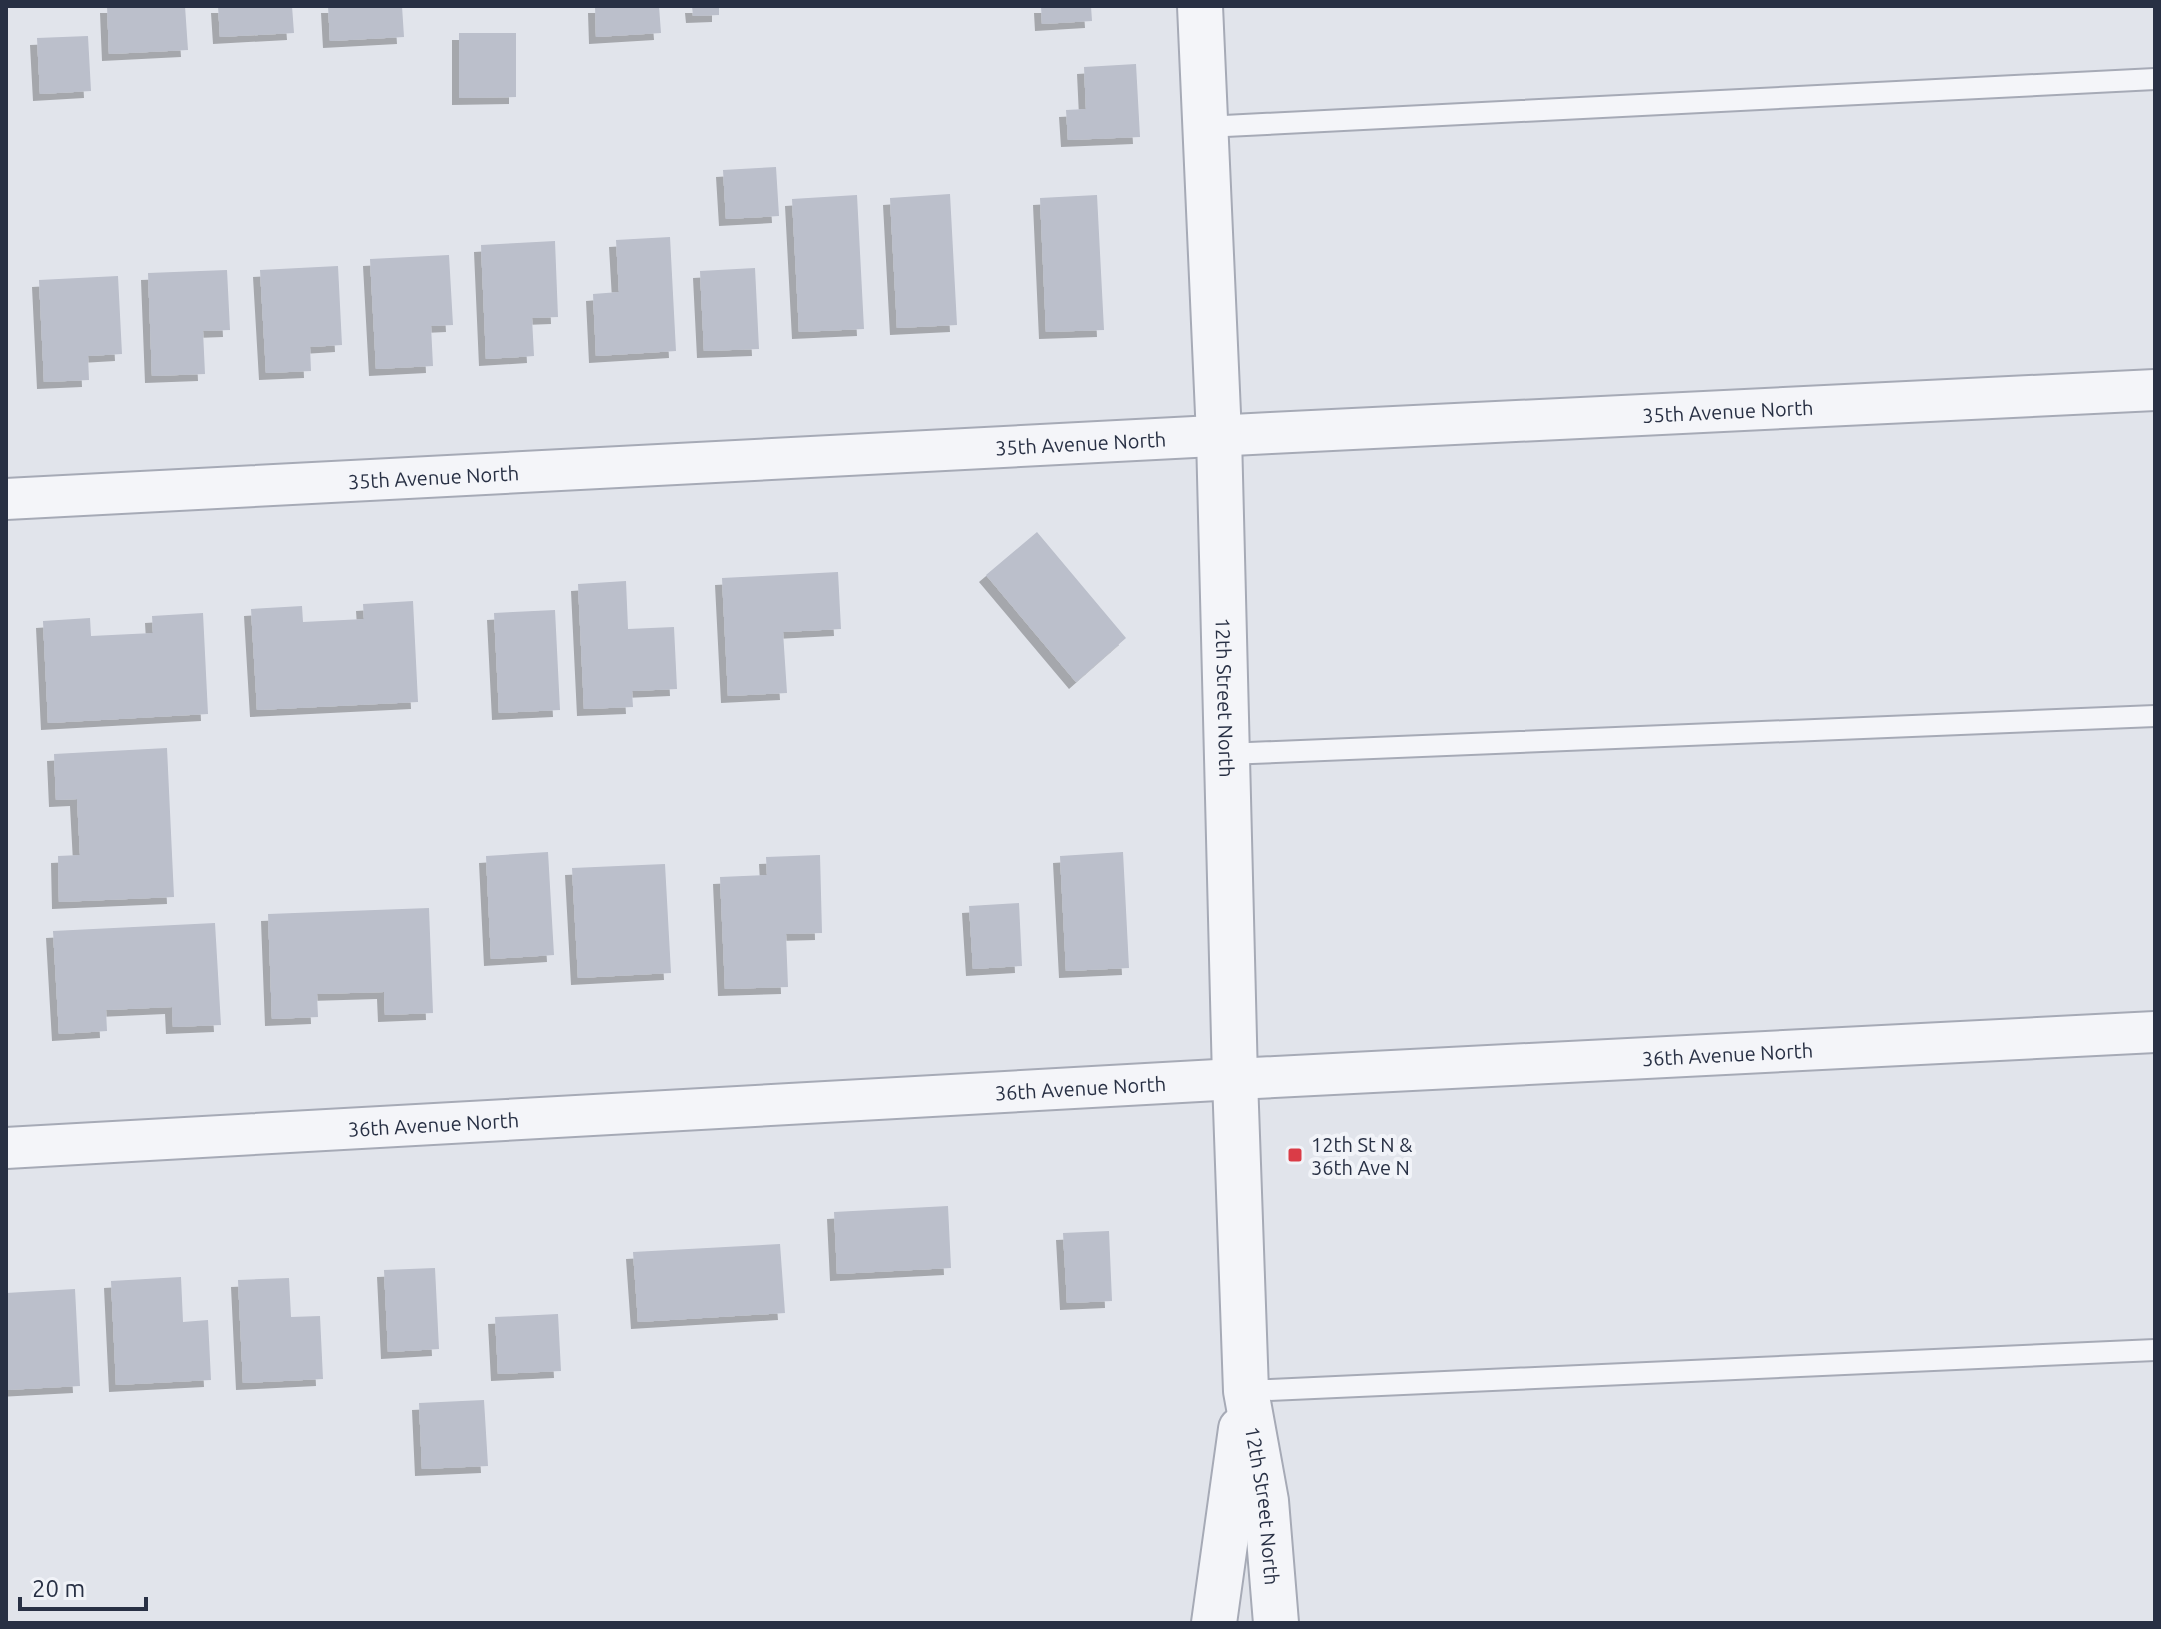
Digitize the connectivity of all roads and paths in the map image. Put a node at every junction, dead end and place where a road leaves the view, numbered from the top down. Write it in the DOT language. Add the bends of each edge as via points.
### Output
graph roads {
  1 [pos="1200,6"];
  2 [pos="2155,79"];
  3 [pos="1205,127"];
  4 [pos="2155,390"];
  5 [pos="1219,436"];
  6 [pos="6,499"];
  7 [pos="2155,716"];
  8 [pos="1226,754"];
  9 [pos="2155,1032"];
  10 [pos="1235,1079"];
  11 [pos="6,1148"];
  12 [pos="2155,1350"];
  13 [pos="1246,1391"];
  14 [pos="1214,1623"];
  15 [pos="1276,1623"];
  1 -- 3 [label="street, 12th Street North"];
  2 -- 3 [label="lane"];
  3 -- 5 [label="street, 12th Street North"];
  4 -- 5 [label="street, 35th Avenue North"];
  5 -- 6 [label="street, 35th Avenue North"];
  5 -- 8 [label="street, 12th Street North"];
  7 -- 8 [label="lane"];
  8 -- 10 [label="street, 12th Street North"];
  9 -- 10 [label="street, 36th Avenue North"];
  10 -- 11 [label="street, 36th Avenue North"];
  10 -- 13 [label="street, 12th Street North"];
  12 -- 13 [label="lane"];
  13 -- 14 [label="street, 12th Street North"];
  13 -- 15 [label="street, 12th Street North" via="1266,1501"];
}
